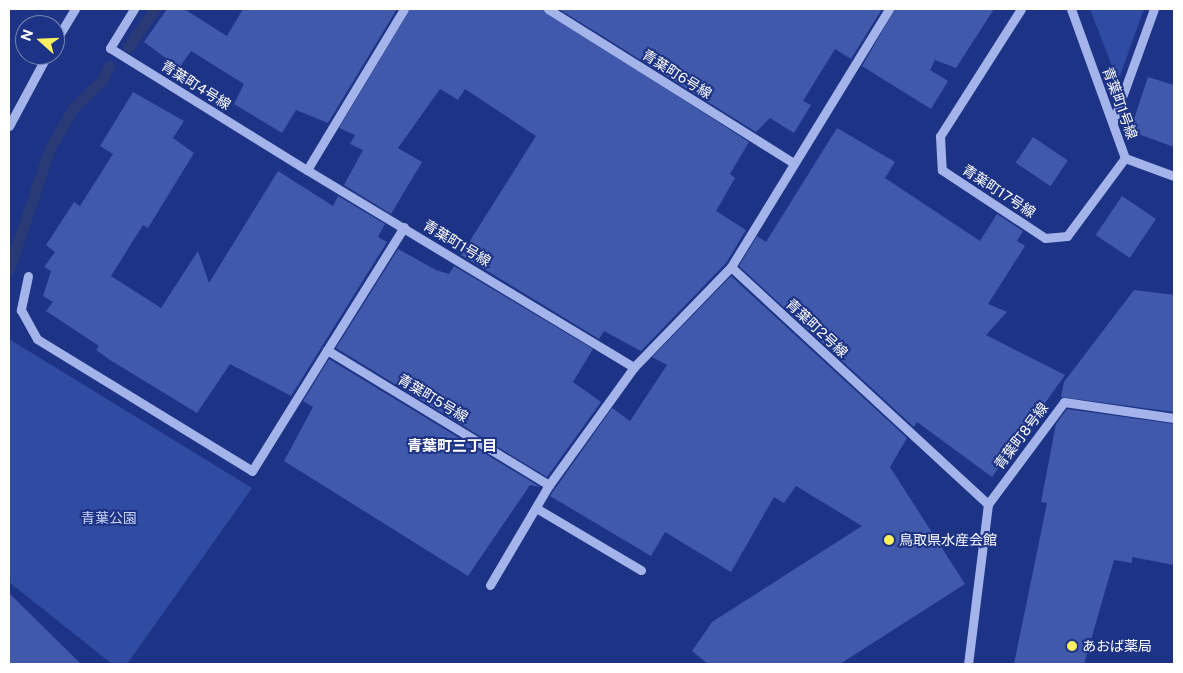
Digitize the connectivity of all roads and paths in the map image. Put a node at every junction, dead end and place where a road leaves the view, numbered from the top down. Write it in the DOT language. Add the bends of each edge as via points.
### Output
graph roads {
  1 [pos="75,9"];
  2 [pos="134,9"];
  3 [pos="404,9"];
  4 [pos="548,9"];
  5 [pos="889,9"];
  6 [pos="1021,9"];
  7 [pos="1071,9"];
  8 [pos="1154,9"];
  9 [pos="65,26"];
  10 [pos="42,65"];
  11 [pos="1113,122"];
  12 [pos="9,126"];
  13 [pos="1125,158"];
  14 [pos="792,162"];
  15 [pos="307,170"];
  16 [pos="1174,176"];
  17 [pos="404,227"];
  18 [pos="731,268"];
  19 [pos="28,276"];
  20 [pos="328,350"];
  21 [pos="634,367"];
  22 [pos="1174,418"];
  23 [pos="549,485"];
  24 [pos="988,504"];
  25 [pos="536,508"];
  26 [pos="641,570"];
  27 [pos="490,585"];
  28 [pos="968,664"];
  1 -- 9 [label="street"];
  2 -- 15 [label="street, 青葉町4号線" via="110,48"];
  3 -- 15 [label="street"];
  4 -- 14 [label="street, 青葉町6号線"];
  5 -- 14 [label="street"];
  6 -- 13 [label="street, 青葉町17号線" via="940,136 942,170 1045,238 1067,236"];
  7 -- 11 [label="street, 青葉町1号線"];
  8 -- 11 [label="street"];
  10 -- 12 [label="street"];
  11 -- 13 [label="street, 青葉町1号線"];
  13 -- 16 [label="street, 青葉町1号線"];
  14 -- 18 [label="street"];
  15 -- 17 [label="street, 青葉町1号線"];
  17 -- 20 [label="street"];
  17 -- 21 [label="street, 青葉町1号線"];
  18 -- 21 [label="street"];
  18 -- 24 [label="street, 青葉町2号線"];
  19 -- 20 [label="street" via="21,310 37,339 252,471"];
  20 -- 23 [label="street, 青葉町5号線"];
  21 -- 23 [label="street"];
  22 -- 24 [label="street, 青葉町8号線" via="1064,402"];
  23 -- 25 [label="street"];
  24 -- 28 [label="street"];
  25 -- 26 [label="street"];
  25 -- 27 [label="street"];
}
